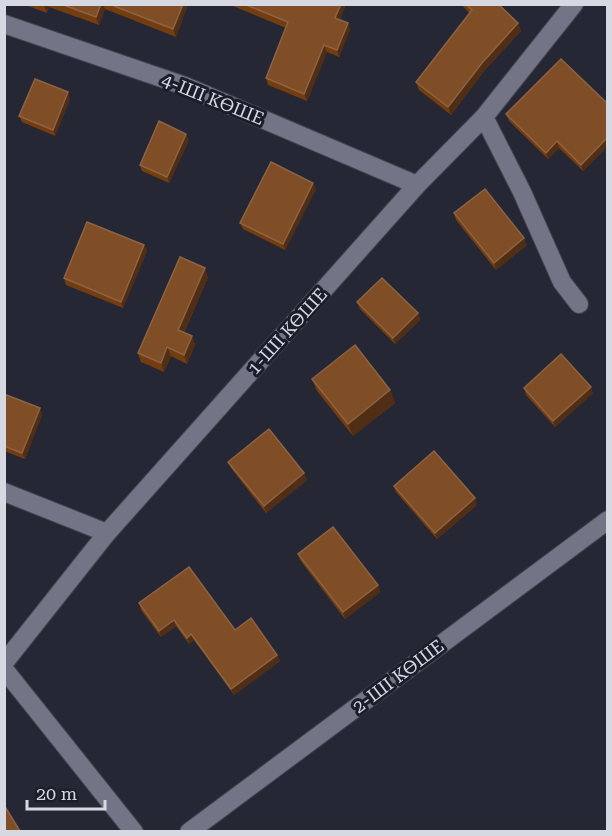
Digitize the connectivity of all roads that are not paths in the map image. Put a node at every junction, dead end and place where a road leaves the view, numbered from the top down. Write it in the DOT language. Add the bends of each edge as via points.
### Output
graph roads {
  1 [pos="574,4"];
  2 [pos="4,24"];
  3 [pos="484,117"];
  4 [pos="417,185"];
  5 [pos="579,304"];
  6 [pos="4,492"];
  7 [pos="608,520"];
  8 [pos="107,533"];
  9 [pos="4,663"];
  10 [pos="4,669"];
  11 [pos="134,831"];
  12 [pos="189,831"];
  1 -- 3 [label="street, 1-ШІ КӨШЕ"];
  2 -- 4 [label="street, 4-ШI КӨШЕ" via="185,86"];
  3 -- 4 [label="street, 1-ШІ КӨШЕ"];
  3 -- 5 [label="street" via="562,282"];
  4 -- 8 [label="street, 1-ШІ КӨШЕ"];
  6 -- 8 [label="street"];
  7 -- 12 [label="street, 2-ШІ КӨШЕ"];
  8 -- 9 [label="street, 1-ШІ КӨШЕ"];
  10 -- 11 [label="street"];
}
